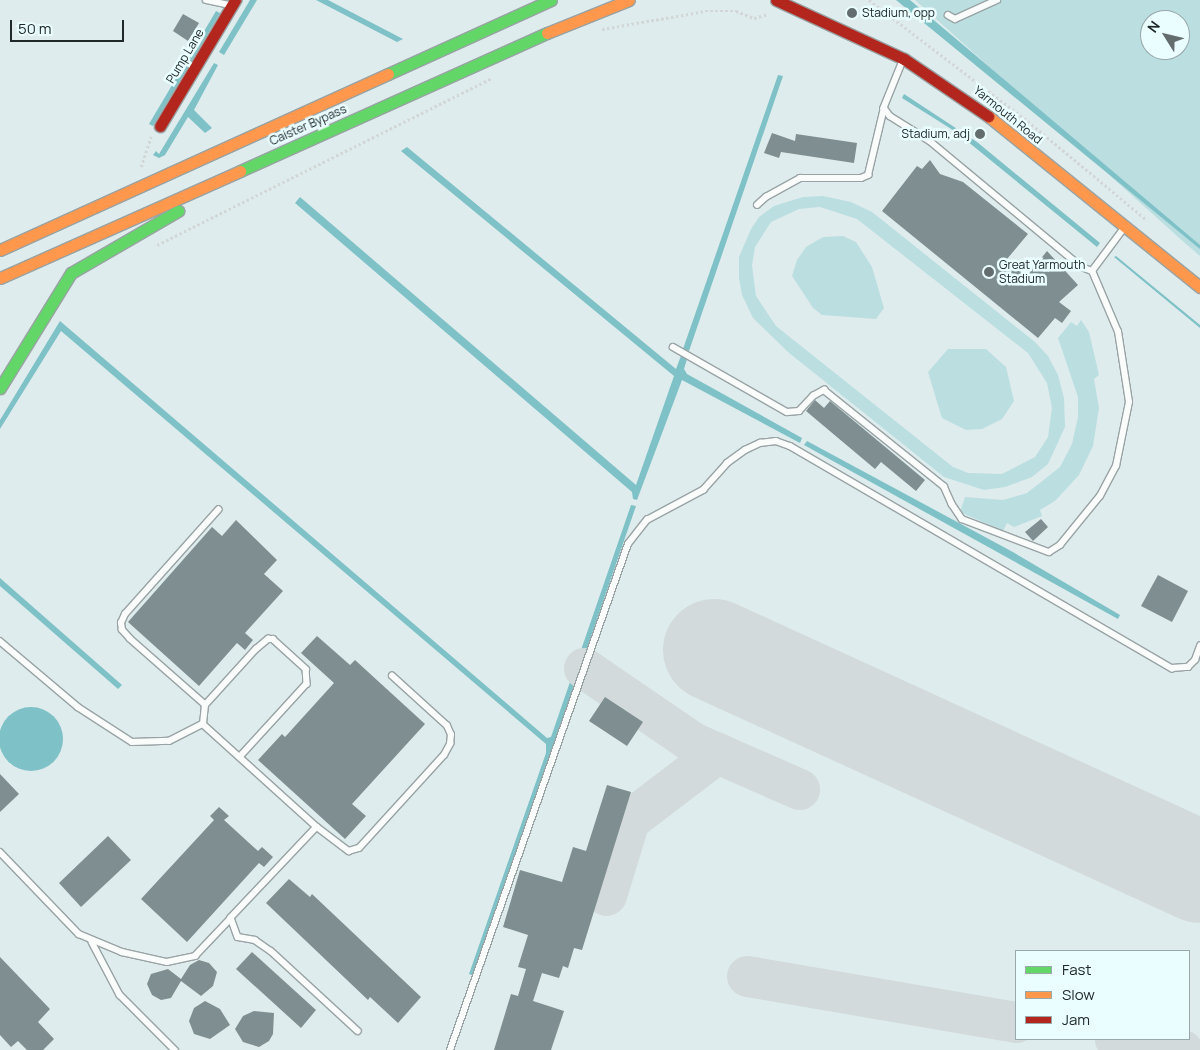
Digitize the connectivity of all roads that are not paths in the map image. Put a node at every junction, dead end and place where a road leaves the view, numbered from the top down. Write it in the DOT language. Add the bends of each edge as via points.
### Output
graph roads {
  1 [pos="206,0"];
  2 [pos="551,0"];
  3 [pos="629,0"];
  4 [pos="776,0"];
  5 [pos="997,0"];
  6 [pos="233,3"];
  7 [pos="948,15"];
  8 [pos="904,59"];
  9 [pos="884,108"];
  10 [pos="160,126"];
  11 [pos="284,151"];
  12 [pos="757,205"];
  13 [pos="1125,227"];
  14 [pos="0,250"];
  15 [pos="1092,271"];
  16 [pos="0,278"];
  17 [pos="1200,288"];
  18 [pos="673,347"];
  19 [pos="18,358"];
  20 [pos="0,368"];
  21 [pos="0,388"];
  22 [pos="218,510"];
  23 [pos="0,641"];
  24 [pos="1200,646"];
  25 [pos="392,676"];
  26 [pos="205,706"];
  27 [pos="203,724"];
  28 [pos="240,757"];
  29 [pos="317,827"];
  30 [pos="0,852"];
  31 [pos="231,918"];
  32 [pos="92,942"];
  33 [pos="358,1031"];
  34 [pos="175,1050"];
  35 [pos="450,1050"];
  1 -- 6 [label="lane"];
  2 -- 14 [label="main road, Caister Bypass"];
  3 -- 11 [label="main road, Caister Bypass" via="611,5"];
  4 -- 8 [label="main road, Yarmouth Road"];
  5 -- 7 [label="lane" via="955,19"];
  6 -- 10 [label="main road, Pump Lane"];
  8 -- 9 [label="lane"];
  8 -- 13 [label="main road, Yarmouth Road" via="972,103"];
  9 -- 12 [label="lane" via="868,175 861,178 800,178"];
  9 -- 15 [label="lane" via="890,116 930,141 1082,267"];
  11 -- 16 [label="main road, Caister Bypass"];
  11 -- 19 [label="main road" via="71,273"];
  13 -- 15 [label="lane"];
  13 -- 17 [label="main road, Yarmouth Road"];
  15 -- 18 [label="lane" via="1118,332 1129,402 1116,466 1100,496 1060,544 1049,552 962,518 944,486 824,390 799,411 787,412"];
  19 -- 20 [label="main road"];
  19 -- 21 [label="main road"];
  22 -- 26 [label="lane" via="121,623 122,630 130,639"];
  23 -- 27 [label="lane" via="78,707 132,742 169,741"];
  24 -- 35 [label="lane" via="1195,660 1188,667 1172,668 790,446 776,441 760,443 745,450 727,463 703,490 647,520 628,544"];
  25 -- 29 [label="lane" via="446,726 451,735 450,744 444,755 358,848 349,851"];
  26 -- 27 [label="lane"];
  26 -- 28 [label="lane" via="268,639 273,639 306,669 308,684"];
  27 -- 28 [label="lane"];
  28 -- 29 [label="lane"];
  29 -- 31 [label="lane"];
  30 -- 32 [label="lane" via="79,934"];
  31 -- 32 [label="lane" via="195,956 167,962"];
  31 -- 33 [label="lane" via="238,937 254,940 271,951"];
  32 -- 34 [label="lane" via="120,995"];
}
